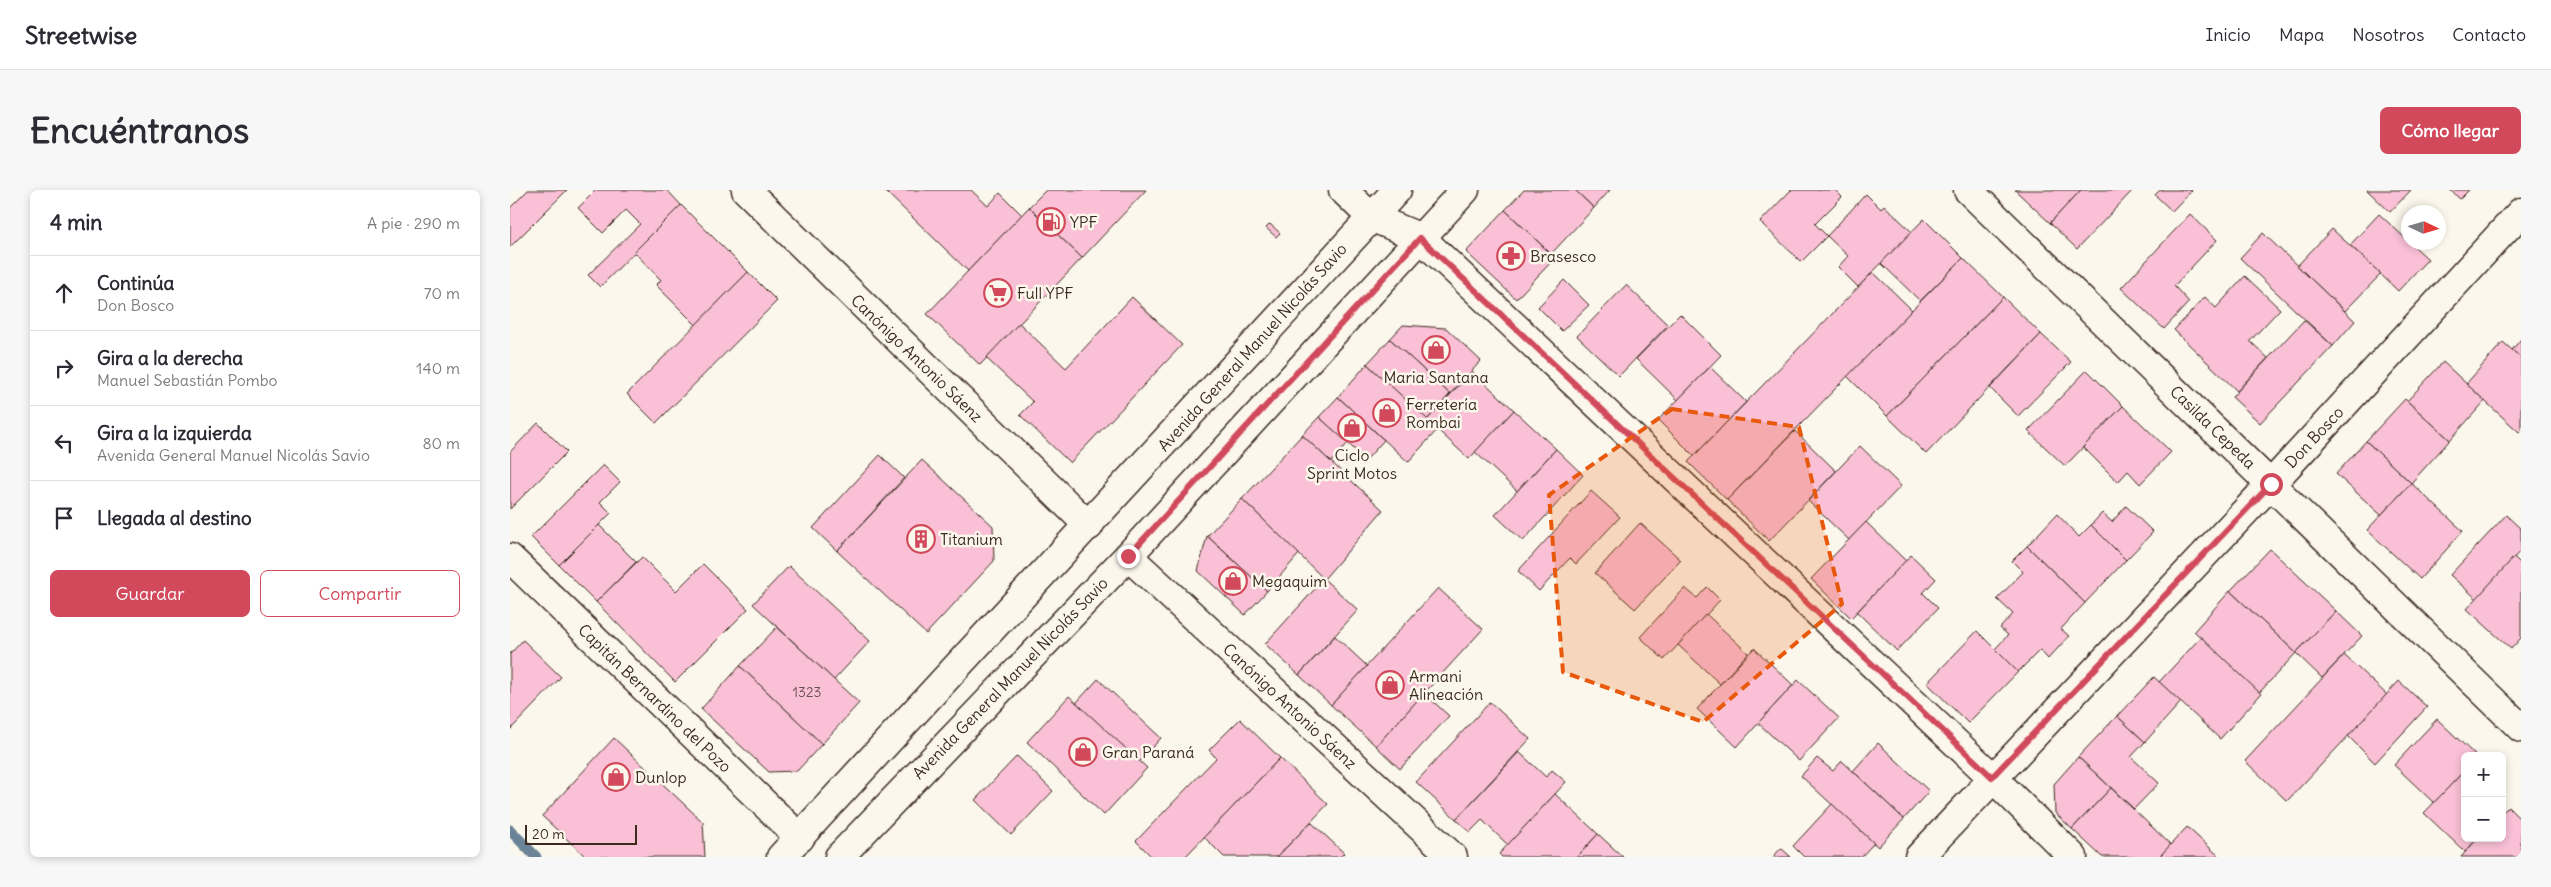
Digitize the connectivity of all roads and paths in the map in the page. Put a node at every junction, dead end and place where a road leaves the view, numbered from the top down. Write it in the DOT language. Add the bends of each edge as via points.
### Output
graph roads {
  1 [pos="746,190"];
  2 [pos="1343,190"];
  3 [pos="1397,190"];
  4 [pos="1465,190"];
  5 [pos="1968,190"];
  6 [pos="2521,212"];
  7 [pos="1371,217"];
  8 [pos="1420,238"];
  9 [pos="2271,484"];
  10 [pos="1088,526"];
  11 [pos="1128,556"];
  12 [pos="510,558"];
  13 [pos="2521,728"];
  14 [pos="1992,777"];
  15 [pos="790,847"];
  16 [pos="839,857"];
  17 [pos="1453,857"];
  18 [pos="1919,857"];
  19 [pos="2073,857"];
  1 -- 10 [label="street, Canónigo Antonio Sáenz"];
  2 -- 7 [label="street"];
  3 -- 7 [label="street, Avenida General Manuel Nicolás Savio"];
  4 -- 8 [label="street, Avenida General Manuel Nicolás Savio"];
  5 -- 9 [label="street, Casilda Cepeda"];
  6 -- 9 [label="street, Don Bosco"];
  7 -- 8 [label="street"];
  7 -- 10 [label="street, Avenida General Manuel Nicolás Savio"];
  8 -- 11 [label="street, Avenida General Manuel Nicolás Savio"];
  8 -- 14 [label="street"];
  9 -- 13 [label="street, Casilda Cepeda"];
  9 -- 14 [label="street, Don Bosco"];
  10 -- 15 [label="street, Avenida General Manuel Nicolás Savio"];
  11 -- 16 [label="street, Avenida General Manuel Nicolás Savio"];
  11 -- 17 [label="street, Canónigo Antonio Sáenz"];
  12 -- 15 [label="street, Capitán Bernardino del Pozo"];
  14 -- 18 [label="street, Don Bosco"];
  14 -- 19 [label="street"];
}
